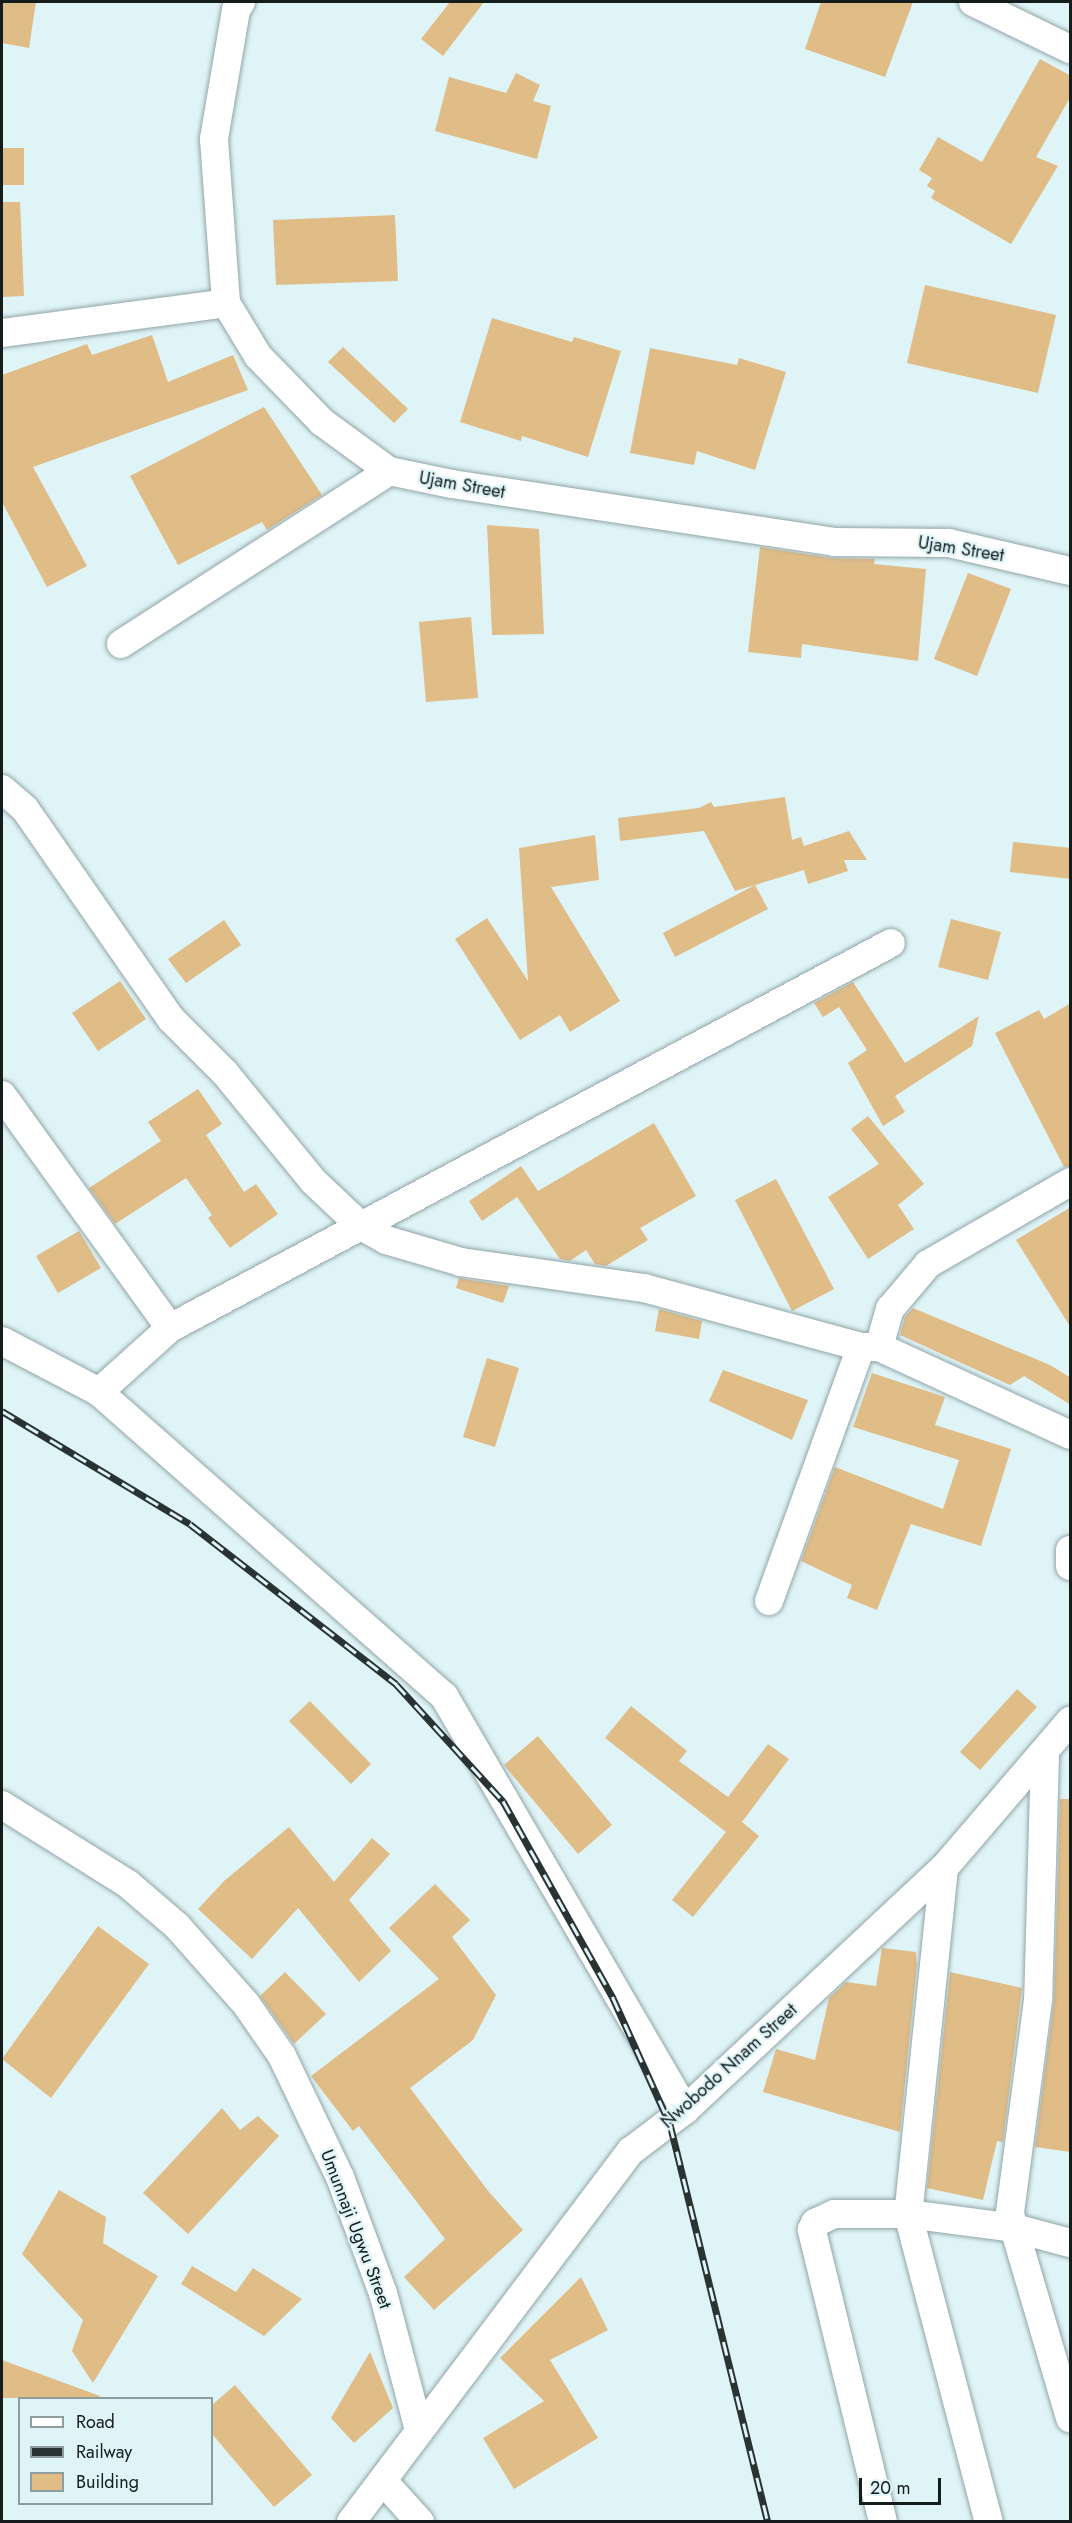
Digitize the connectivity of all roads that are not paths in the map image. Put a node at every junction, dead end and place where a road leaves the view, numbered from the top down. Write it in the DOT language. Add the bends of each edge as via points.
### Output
graph roads {
  1 [pos="241,2"];
  2 [pos="973,2"];
  3 [pos="1071,49"];
  4 [pos="226,303"];
  5 [pos="2,333"];
  6 [pos="389,471"];
  7 [pos="1071,571"];
  8 [pos="122,644"];
  9 [pos="2,789"];
  10 [pos="891,943"];
  11 [pos="2,1095"];
  12 [pos="1071,1182"];
  13 [pos="361,1226"];
  14 [pos="170,1328"];
  15 [pos="2,1341"];
  16 [pos="870,1347"];
  17 [pos="99,1392"];
  18 [pos="1071,1435"];
  19 [pos="1071,1550"];
  20 [pos="1071,1566"];
  21 [pos="769,1601"];
  22 [pos="1071,1721"];
  23 [pos="1045,1754"];
  24 [pos="2,1805"];
  25 [pos="944,1868"];
  26 [pos="686,2110"];
  27 [pos="908,2214"];
  28 [pos="1014,2228"];
  29 [pos="1071,2243"];
  30 [pos="1071,2418"];
  31 [pos="419,2430"];
  32 [pos="384,2482"];
  33 [pos="351,2522"];
  34 [pos="420,2522"];
  35 [pos="883,2522"];
  36 [pos="989,2522"];
  1 -- 4 [label="street, Ujam Street" via="236,10 214,139"];
  2 -- 3 [label="street"];
  4 -- 5 [label="street"];
  4 -- 6 [label="street, Ujam Street" via="258,357 322,422"];
  6 -- 7 [label="street, Ujam Street" via="475,488 834,542 949,543"];
  6 -- 8 [label="street"];
  9 -- 13 [label="street" via="25,809 171,1019 225,1073 313,1181"];
  10 -- 13 [label="street"];
  11 -- 14 [label="street"];
  12 -- 16 [label="street" via="928,1264 890,1309"];
  13 -- 14 [label="street"];
  13 -- 16 [label="street" via="386,1240 461,1262 644,1288"];
  14 -- 17 [label="street"];
  15 -- 17 [label="street"];
  16 -- 18 [label="street"];
  16 -- 21 [label="street"];
  17 -- 26 [label="street" via="444,1696"];
  19 -- 20 [label="street"];
  22 -- 23 [label="street, Nwobodo Nnam Street"];
  23 -- 25 [label="street, Nwobodo Nnam Street"];
  23 -- 28 [label="street" via="1038,2000 1011,2202"];
  24 -- 31 [label="street, Umunnaji Ugwu Street" via="128,1884 177,1926 246,2004 282,2056 340,2177 383,2293"];
  25 -- 26 [label="street, Nwobodo Nnam Street"];
  25 -- 27 [label="street"];
  26 -- 31 [label="street, Nwobodo Nnam Street" via="631,2151"];
  27 -- 28 [label="street"];
  27 -- 35 [label="street" via="834,2214 815,2223 812,2230"];
  27 -- 36 [label="street"];
  28 -- 29 [label="street"];
  28 -- 30 [label="street"];
  31 -- 32 [label="street, Nwobodo Nnam Street"];
  32 -- 33 [label="street, Nwobodo Nnam Street"];
  32 -- 34 [label="street"];
}
